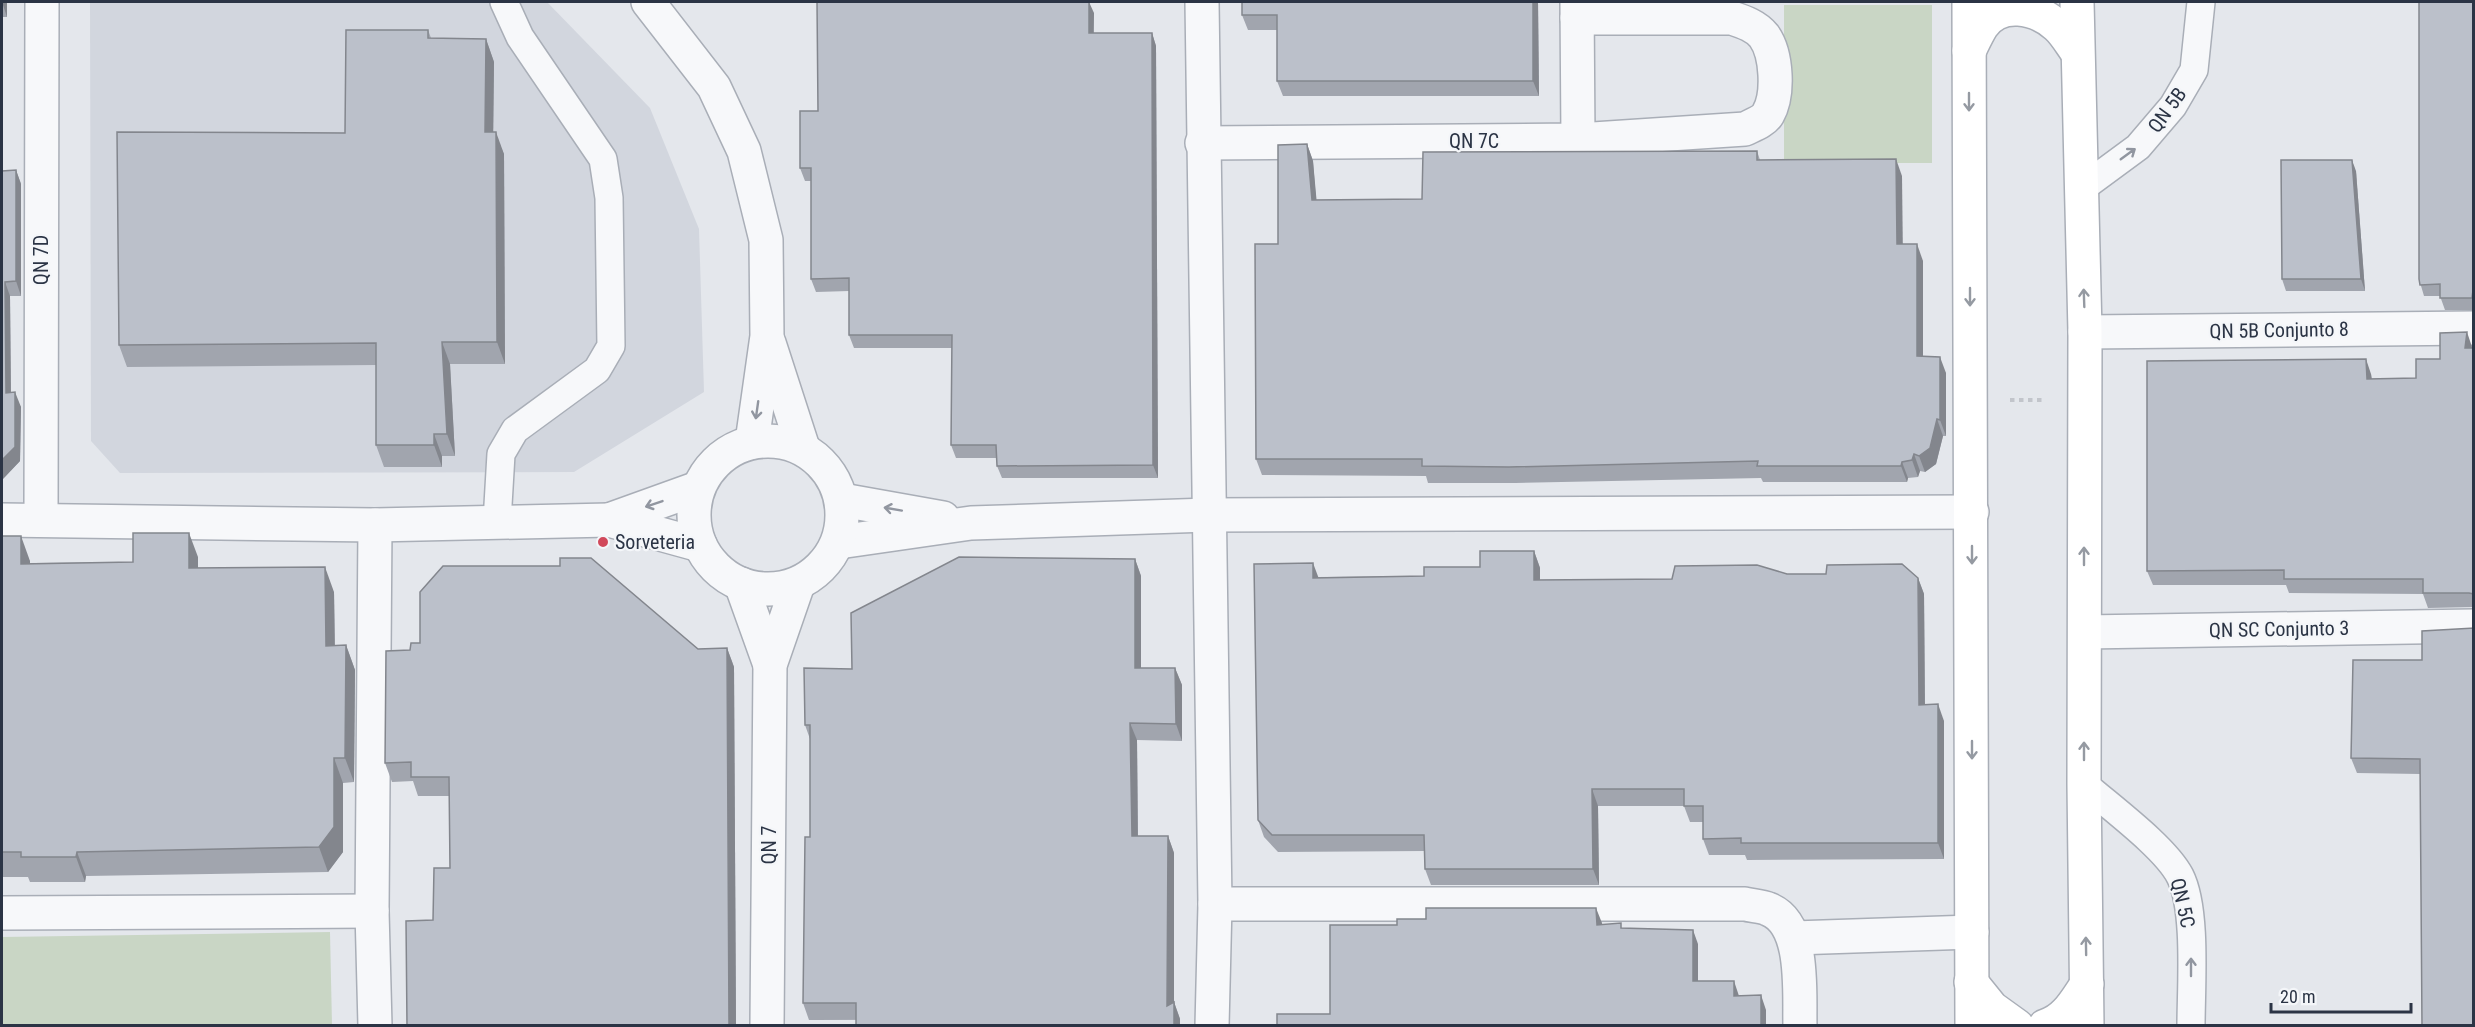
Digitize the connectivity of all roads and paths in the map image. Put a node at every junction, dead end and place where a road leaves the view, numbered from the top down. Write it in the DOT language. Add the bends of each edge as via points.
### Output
graph roads {
  1 [pos="42,2"];
  2 [pos="504,2"];
  3 [pos="648,2"];
  4 [pos="1202,2"];
  5 [pos="1969,2"];
  6 [pos="2077,2"];
  7 [pos="2201,2"];
  8 [pos="1577,10"];
  9 [pos="1969,51"];
  10 [pos="2077,52"];
  11 [pos="1578,140"];
  12 [pos="1202,143"];
  13 [pos="2081,189"];
  14 [pos="2474,328"];
  15 [pos="2085,332"];
  16 [pos="767,336"];
  17 [pos="2084,399"];
  18 [pos="1970,401"];
  19 [pos="752,442"];
  20 [pos="803,448"];
  21 [pos="698,488"];
  22 [pos="842,500"];
  23 [pos="1972,512"];
  24 [pos="1208,515"];
  25 [pos="41,519"];
  26 [pos="2,520"];
  27 [pos="609,520"];
  28 [pos="497,522"];
  29 [pos="971,523"];
  30 [pos="375,525"];
  31 [pos="839,542"];
  32 [pos="700,545"];
  33 [pos="741,584"];
  34 [pos="798,584"];
  35 [pos="2474,626"];
  36 [pos="2085,632"];
  37 [pos="770,666"];
  38 [pos="2084,784"];
  39 [pos="1215,904"];
  40 [pos="372,911"];
  41 [pos="2,913"];
  42 [pos="1972,932"];
  43 [pos="1794,938"];
  44 [pos="1971,982"];
  45 [pos="2087,984"];
  46 [pos="375,1026"];
  47 [pos="767,1026"];
  48 [pos="1212,1026"];
  49 [pos="1800,1026"];
  50 [pos="1972,1026"];
  51 [pos="2017,1026"];
  52 [pos="2045,1026"];
  53 [pos="2087,1026"];
  54 [pos="2191,1026"];
  1 -- 25 [label="street, QN 7D"];
  2 -- 28 [label="lane" via="520,37 603,159 609,198 611,346 597,370 515,430 501,454"];
  3 -- 16 [label="street" via="714,87 744,151 766,240"];
  4 -- 12 [label="street"];
  5 -- 9 [label="main road"];
  6 -- 10 [label="main road"];
  13 -- 7 [label="lane, QN 5B, one-way" via="2138,147 2173,106 2194,70"];
  8 -- 11 [label="street"];
  8 -- 11 [label="street, QN 7C" via="1732,18 1750,24 1764,36 1773,58 1774,96 1768,115 1745,129"];
  9 -- 10 [label="main road" via="1982,25 1998,11 2016,8 2036,12 2057,26"];
  9 -- 18 [label="main road, one-way"];
  10 -- 13 [label="main road"];
  11 -- 12 [label="street, QN 7C"];
  12 -- 24 [label="street"];
  15 -- 13 [label="main road, one-way"];
  14 -- 15 [label="street, QN 5B Conjunto 8"];
  15 -- 17 [label="main road"];
  16 -- 19 [label="street, one-way"];
  16 -- 20 [label="street"];
  17 -- 18 [label="path"];
  36 -- 17 [label="main road, one-way"];
  18 -- 23 [label="main road"];
  19 -- 20 [label="street" via="778,440"];
  19 -- 21 [label="street" via="719,458"];
  20 -- 22 [label="street" via="828,469"];
  21 -- 27 [label="street, one-way"];
  21 -- 32 [label="street" via="694,516"];
  29 -- 22 [label="street, one-way"];
  22 -- 31 [label="street"];
  23 -- 24 [label="street"];
  23 -- 42 [label="main road, one-way"];
  24 -- 29 [label="street"];
  24 -- 39 [label="street"];
  25 -- 26 [label="street"];
  25 -- 30 [label="street"];
  27 -- 28 [label="street"];
  27 -- 32 [label="street"];
  28 -- 30 [label="street"];
  29 -- 31 [label="street"];
  30 -- 40 [label="street"];
  31 -- 34 [label="street" via="823,566"];
  32 -- 33 [label="street" via="717,569"];
  33 -- 34 [label="street" via="779,589"];
  33 -- 37 [label="street, QN 7"];
  34 -- 37 [label="street, QN 7"];
  35 -- 36 [label="street, QN SC Conjunto 3"];
  38 -- 36 [label="main road, one-way"];
  37 -- 47 [label="street, QN 7"];
  45 -- 38 [label="main road, one-way"];
  54 -- 38 [label="lane, QN 5C, one-way" via="2190,934 2180,876 2163,854"];
  39 -- 43 [label="street" via="1745,904 1770,909 1785,921"];
  39 -- 48 [label="street"];
  40 -- 41 [label="street"];
  40 -- 46 [label="street"];
  42 -- 43 [label="street"];
  42 -- 44 [label="main road"];
  43 -- 49 [label="street"];
  44 -- 50 [label="main road"];
  44 -- 51 [label="main road" via="1992,1008"];
  45 -- 52 [label="main road" via="2071,1008"];
  45 -- 53 [label="main road"];
}
